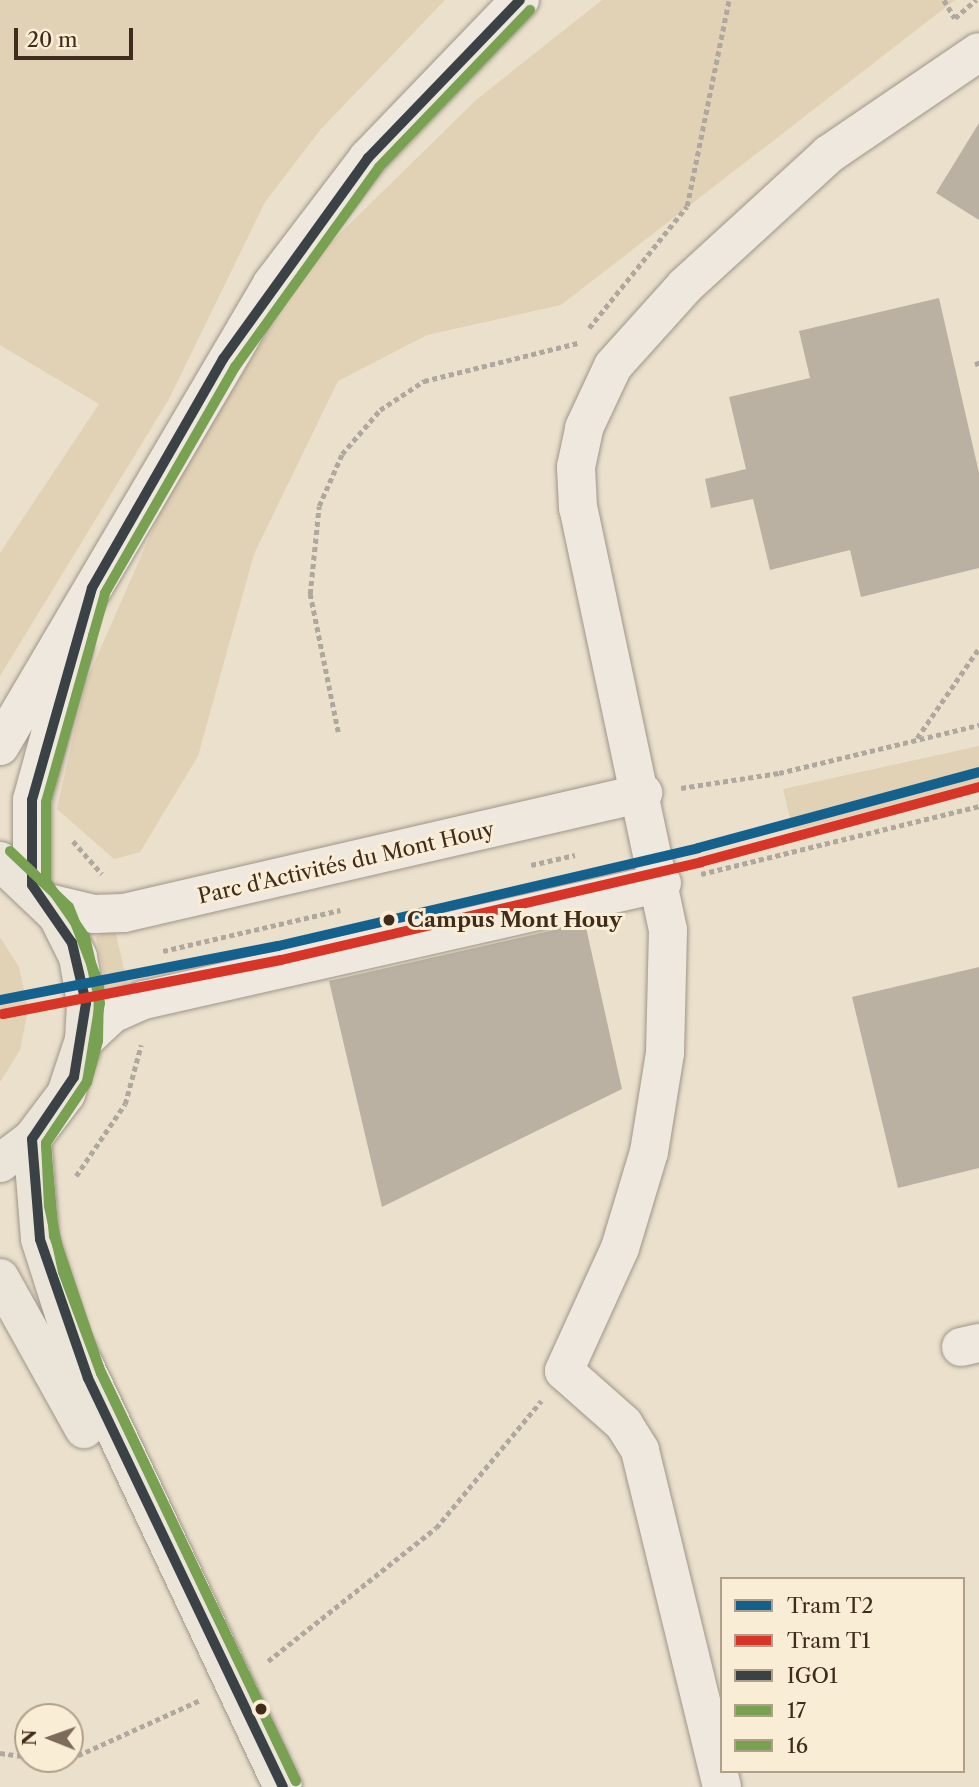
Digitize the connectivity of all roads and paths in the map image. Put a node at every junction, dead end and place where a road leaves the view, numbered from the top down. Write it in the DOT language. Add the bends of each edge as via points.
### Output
graph roads {
  1 [pos="520,0"];
  2 [pos="729,0"];
  3 [pos="944,0"];
  4 [pos="976,0"];
  5 [pos="979,52"];
  6 [pos="977,361"];
  7 [pos="979,369"];
  8 [pos="92,588"];
  9 [pos="979,649"];
  10 [pos="979,725"];
  11 [pos="338,732"];
  12 [pos="917,739"];
  13 [pos="0,746"];
  14 [pos="643,793"];
  15 [pos="979,806"];
  16 [pos="575,855"];
  17 [pos="0,861"];
  18 [pos="531,865"];
  19 [pos="662,883"];
  20 [pos="40,894"];
  21 [pos="340,910"];
  22 [pos="152,954"];
  23 [pos="84,1040"];
  24 [pos="32,1139"];
  25 [pos="0,1163"];
  26 [pos="0,1278"];
  27 [pos="564,1371"];
  28 [pos="222,1689"];
  29 [pos="84,1753"];
  30 [pos="254,1787"];
  31 [pos="283,1787"];
  32 [pos="722,1787"];
  1 -- 8 [label="street" via="368,158 297,249 210,381"];
  2 -- 11 [label="path" via="687,205 574,347 424,381 380,410 342,454 319,506 310,594"];
  3 -- 4 [label="path" via="955,18"];
  5 -- 14 [label="street" via="875,119 766,209 632,342 599,391 579,446 575,494"];
  6 -- 7 [label="path"];
  8 -- 13 [label="street"];
  8 -- 20 [label="street" via="32,800"];
  9 -- 12 [label="path"];
  10 -- 12 [label="path"];
  12 -- 14 [label="path" via="779,773"];
  14 -- 19 [label="street"];
  14 -- 20 [label="street, Parc d'Activités du Mont Houy" via="124,913 94,914"];
  15 -- 19 [label="path"];
  16 -- 18 [label="path"];
  17 -- 20 [label="main road"];
  19 -- 23 [label="street" via="144,1000 112,1014"];
  19 -- 27 [label="street" via="666,1024 649,1152 620,1248"];
  20 -- 23 [label="main road" via="82,971"];
  21 -- 22 [label="path"];
  23 -- 24 [label="main road" via="66,1094"];
  24 -- 25 [label="main road"];
  24 -- 28 [label="main road" via="40,1240 72,1339"];
  26 -- 28 [label="main road"];
  27 -- 28 [label="path" via="436,1528"];
  27 -- 32 [label="street" via="624,1424 640,1450"];
  28 -- 29 [label="path"];
  28 -- 30 [label="main road"];
  28 -- 31 [label="main road"];
}
